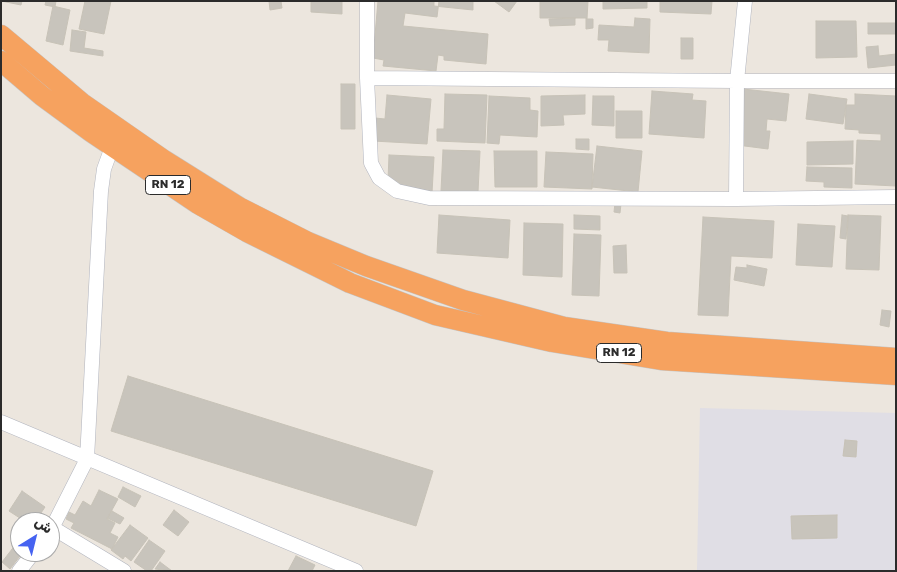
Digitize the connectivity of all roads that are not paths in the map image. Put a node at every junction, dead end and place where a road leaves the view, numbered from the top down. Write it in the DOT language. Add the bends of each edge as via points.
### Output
graph roads {
  1 [pos="367,1"];
  2 [pos="745,1"];
  3 [pos="1,35"];
  4 [pos="1,60"];
  5 [pos="366,78"];
  6 [pos="737,81"];
  7 [pos="896,81"];
  8 [pos="112,146"];
  9 [pos="896,197"];
  10 [pos="736,200"];
  11 [pos="896,358"];
  12 [pos="896,375"];
  13 [pos="1,422"];
  14 [pos="87,459"];
  15 [pos="60,514"];
  16 [pos="60,535"];
  17 [pos="328,566"];
  18 [pos="124,571"];
  19 [pos="356,571"];
  1 -- 5 [label="street"];
  2 -- 6 [label="street"];
  3 -- 11 [label="highway" via="82,103 164,160 239,207 308,242 366,266 463,300 564,327 667,342"];
  4 -- 8 [label="highway, RN 12" via="42,96"];
  5 -- 6 [label="street"];
  5 -- 10 [label="street" via="371,163 379,178 397,191 428,198"];
  6 -- 7 [label="street"];
  6 -- 10 [label="street"];
  8 -- 12 [label="highway, RN 12" via="190,199 247,232 350,284 435,315 552,342 661,360"];
  8 -- 14 [label="street" via="101,191"];
  9 -- 10 [label="street"];
  13 -- 14 [label="street"];
  14 -- 15 [label="street"];
  14 -- 17 [label="street"];
  16 -- 18 [label="street"];
  17 -- 19 [label="street"];
}
